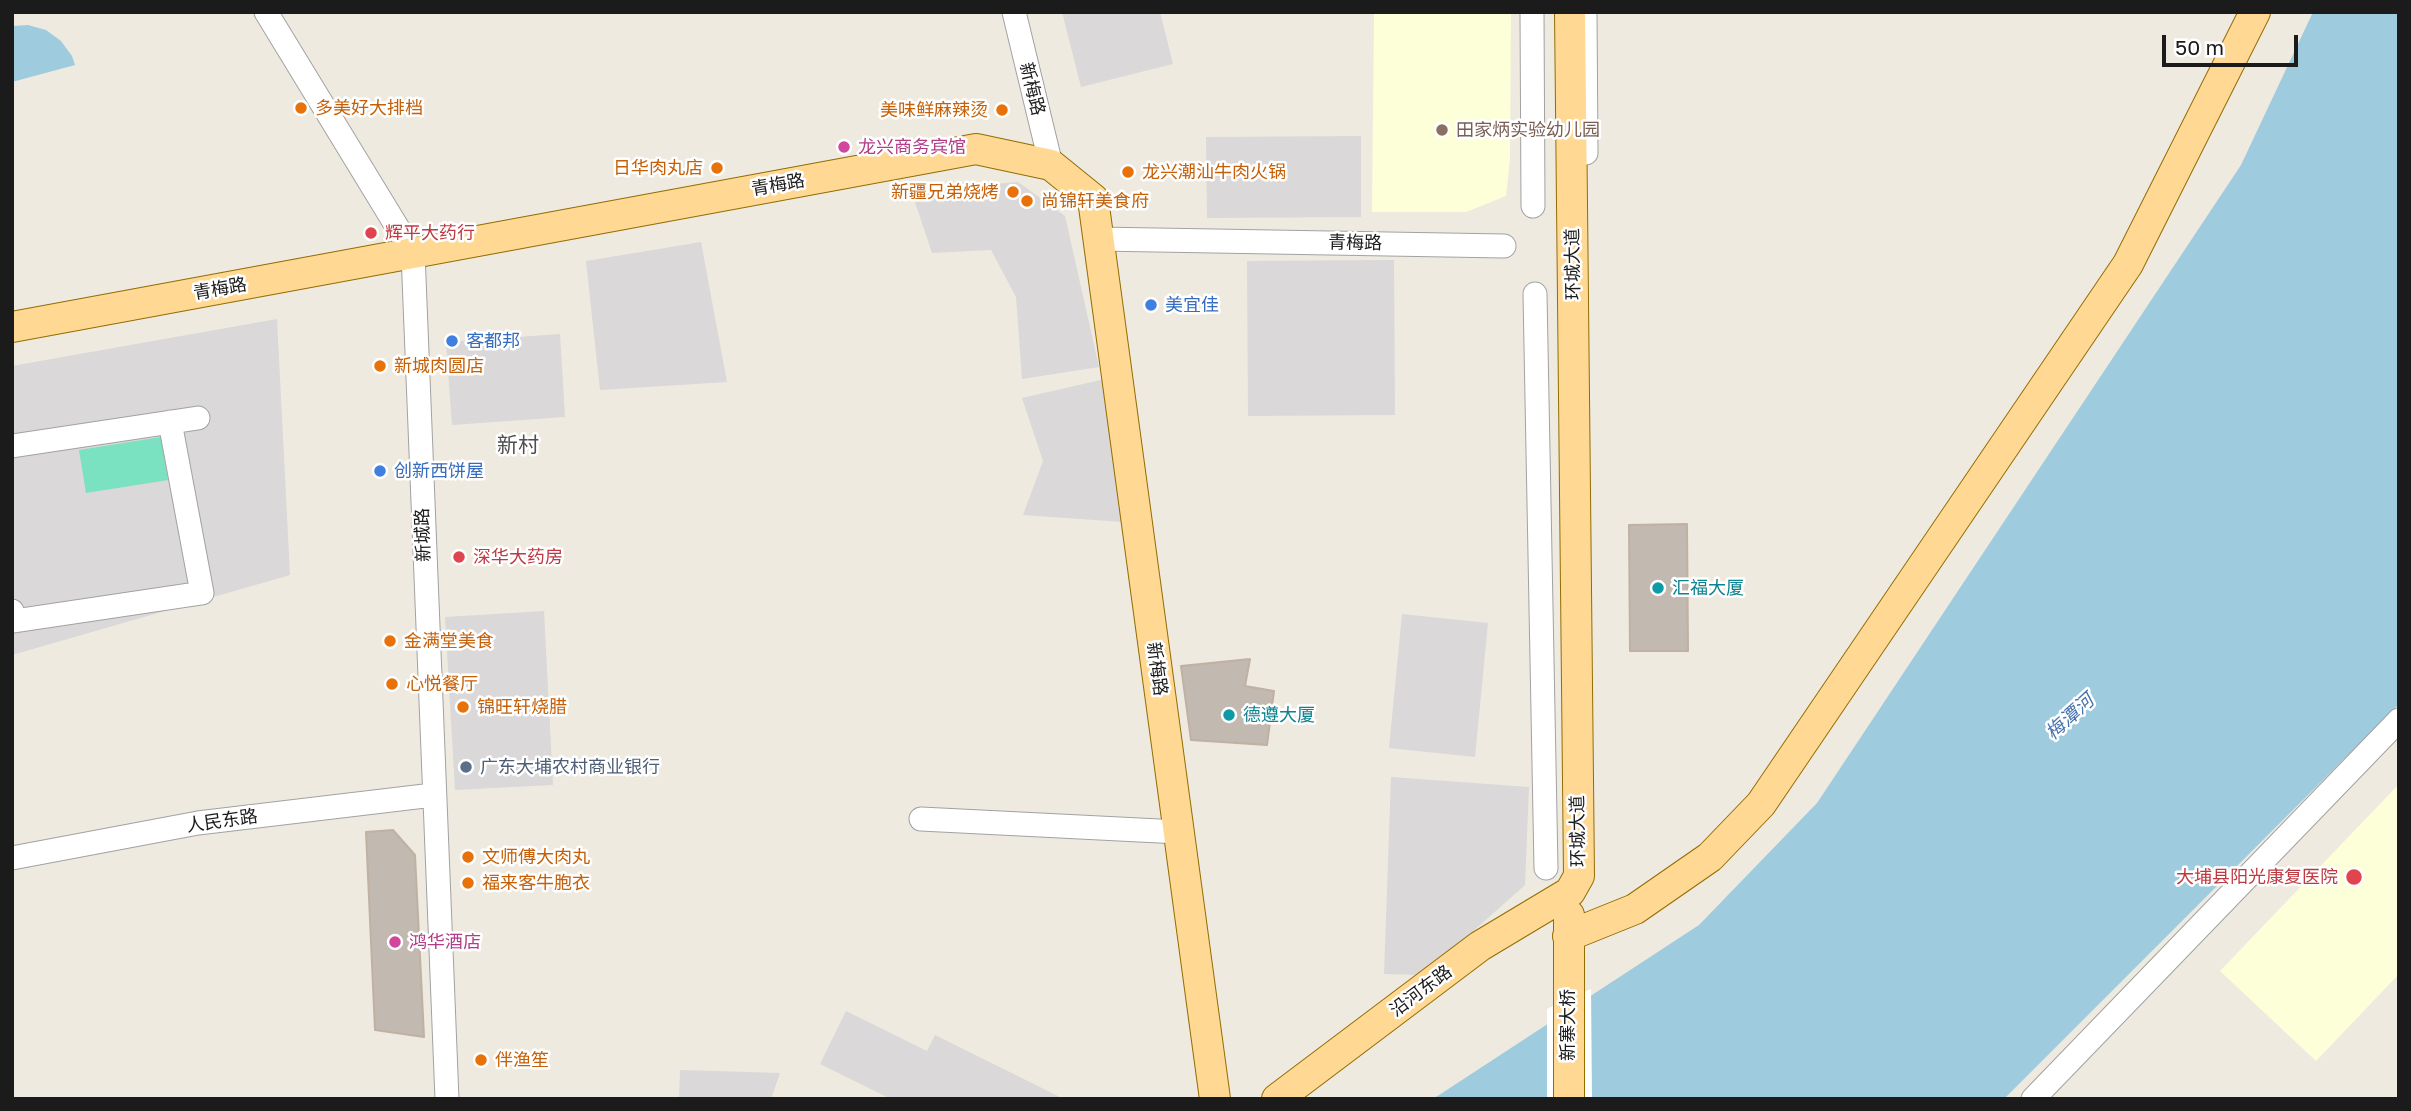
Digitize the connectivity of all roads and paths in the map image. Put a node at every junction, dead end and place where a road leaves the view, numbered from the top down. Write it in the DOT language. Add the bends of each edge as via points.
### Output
graph roads {
  1 [pos="266,12"];
  2 [pos="1014,12"];
  3 [pos="1532,12"];
  4 [pos="1558,12"];
  5 [pos="1570,12"];
  6 [pos="1585,12"];
  7 [pos="2255,12"];
  8 [pos="1051,165"];
  9 [pos="1533,206"];
  10 [pos="1098,239"];
  11 [pos="1504,246"];
  12 [pos="413,253"];
  13 [pos="1535,294"];
  14 [pos="12,327"];
  15 [pos="198,418"];
  16 [pos="170,422"];
  17 [pos="12,446"];
  18 [pos="12,611"];
  19 [pos="2399,720"];
  20 [pos="433,795"];
  21 [pos="921,819"];
  22 [pos="1179,832"];
  23 [pos="12,858"];
  24 [pos="1591,864"];
  25 [pos="1546,868"];
  26 [pos="1570,892"];
  27 [pos="1568,943"];
  28 [pos="447,1099"];
  29 [pos="1215,1099"];
  30 [pos="1277,1099"];
  31 [pos="1569,1099"];
  32 [pos="2033,1099"];
  1 -- 12 [label="street, 新城路"];
  2 -- 8 [label="street, 新梅路"];
  3 -- 9 [label="street"];
  4 -- 26 [label="main road, 环城大道"];
  5 -- 26 [label="main road, 环城大道" via="1579,876"];
  6 -- 24 [label="street"];
  7 -- 27 [label="main road" via="2128,264 1761,804 1710,857 1635,909"];
  8 -- 10 [label="main road, 青梅路" via="1093,198"];
  8 -- 12 [label="main road, 青梅路" via="976,149"];
  10 -- 11 [label="street, 青梅路"];
  10 -- 22 [label="main road, 新梅路"];
  12 -- 14 [label="main road, 青梅路"];
  12 -- 20 [label="street, 新城路"];
  13 -- 25 [label="street"];
  15 -- 16 [label="street"];
  16 -- 17 [label="street"];
  16 -- 18 [label="street" via="202,593 14,621"];
  19 -- 32 [label="street"];
  20 -- 23 [label="street, 人民东路" via="198,823"];
  20 -- 28 [label="street, 新城路"];
  21 -- 22 [label="street"];
  22 -- 29 [label="main road, 新梅路"];
  26 -- 27 [label="main road, 新寨大桥"];
  26 -- 30 [label="main road, 沿河东路" via="1480,946"];
  27 -- 31 [label="main road, 新寨大桥"];
}
